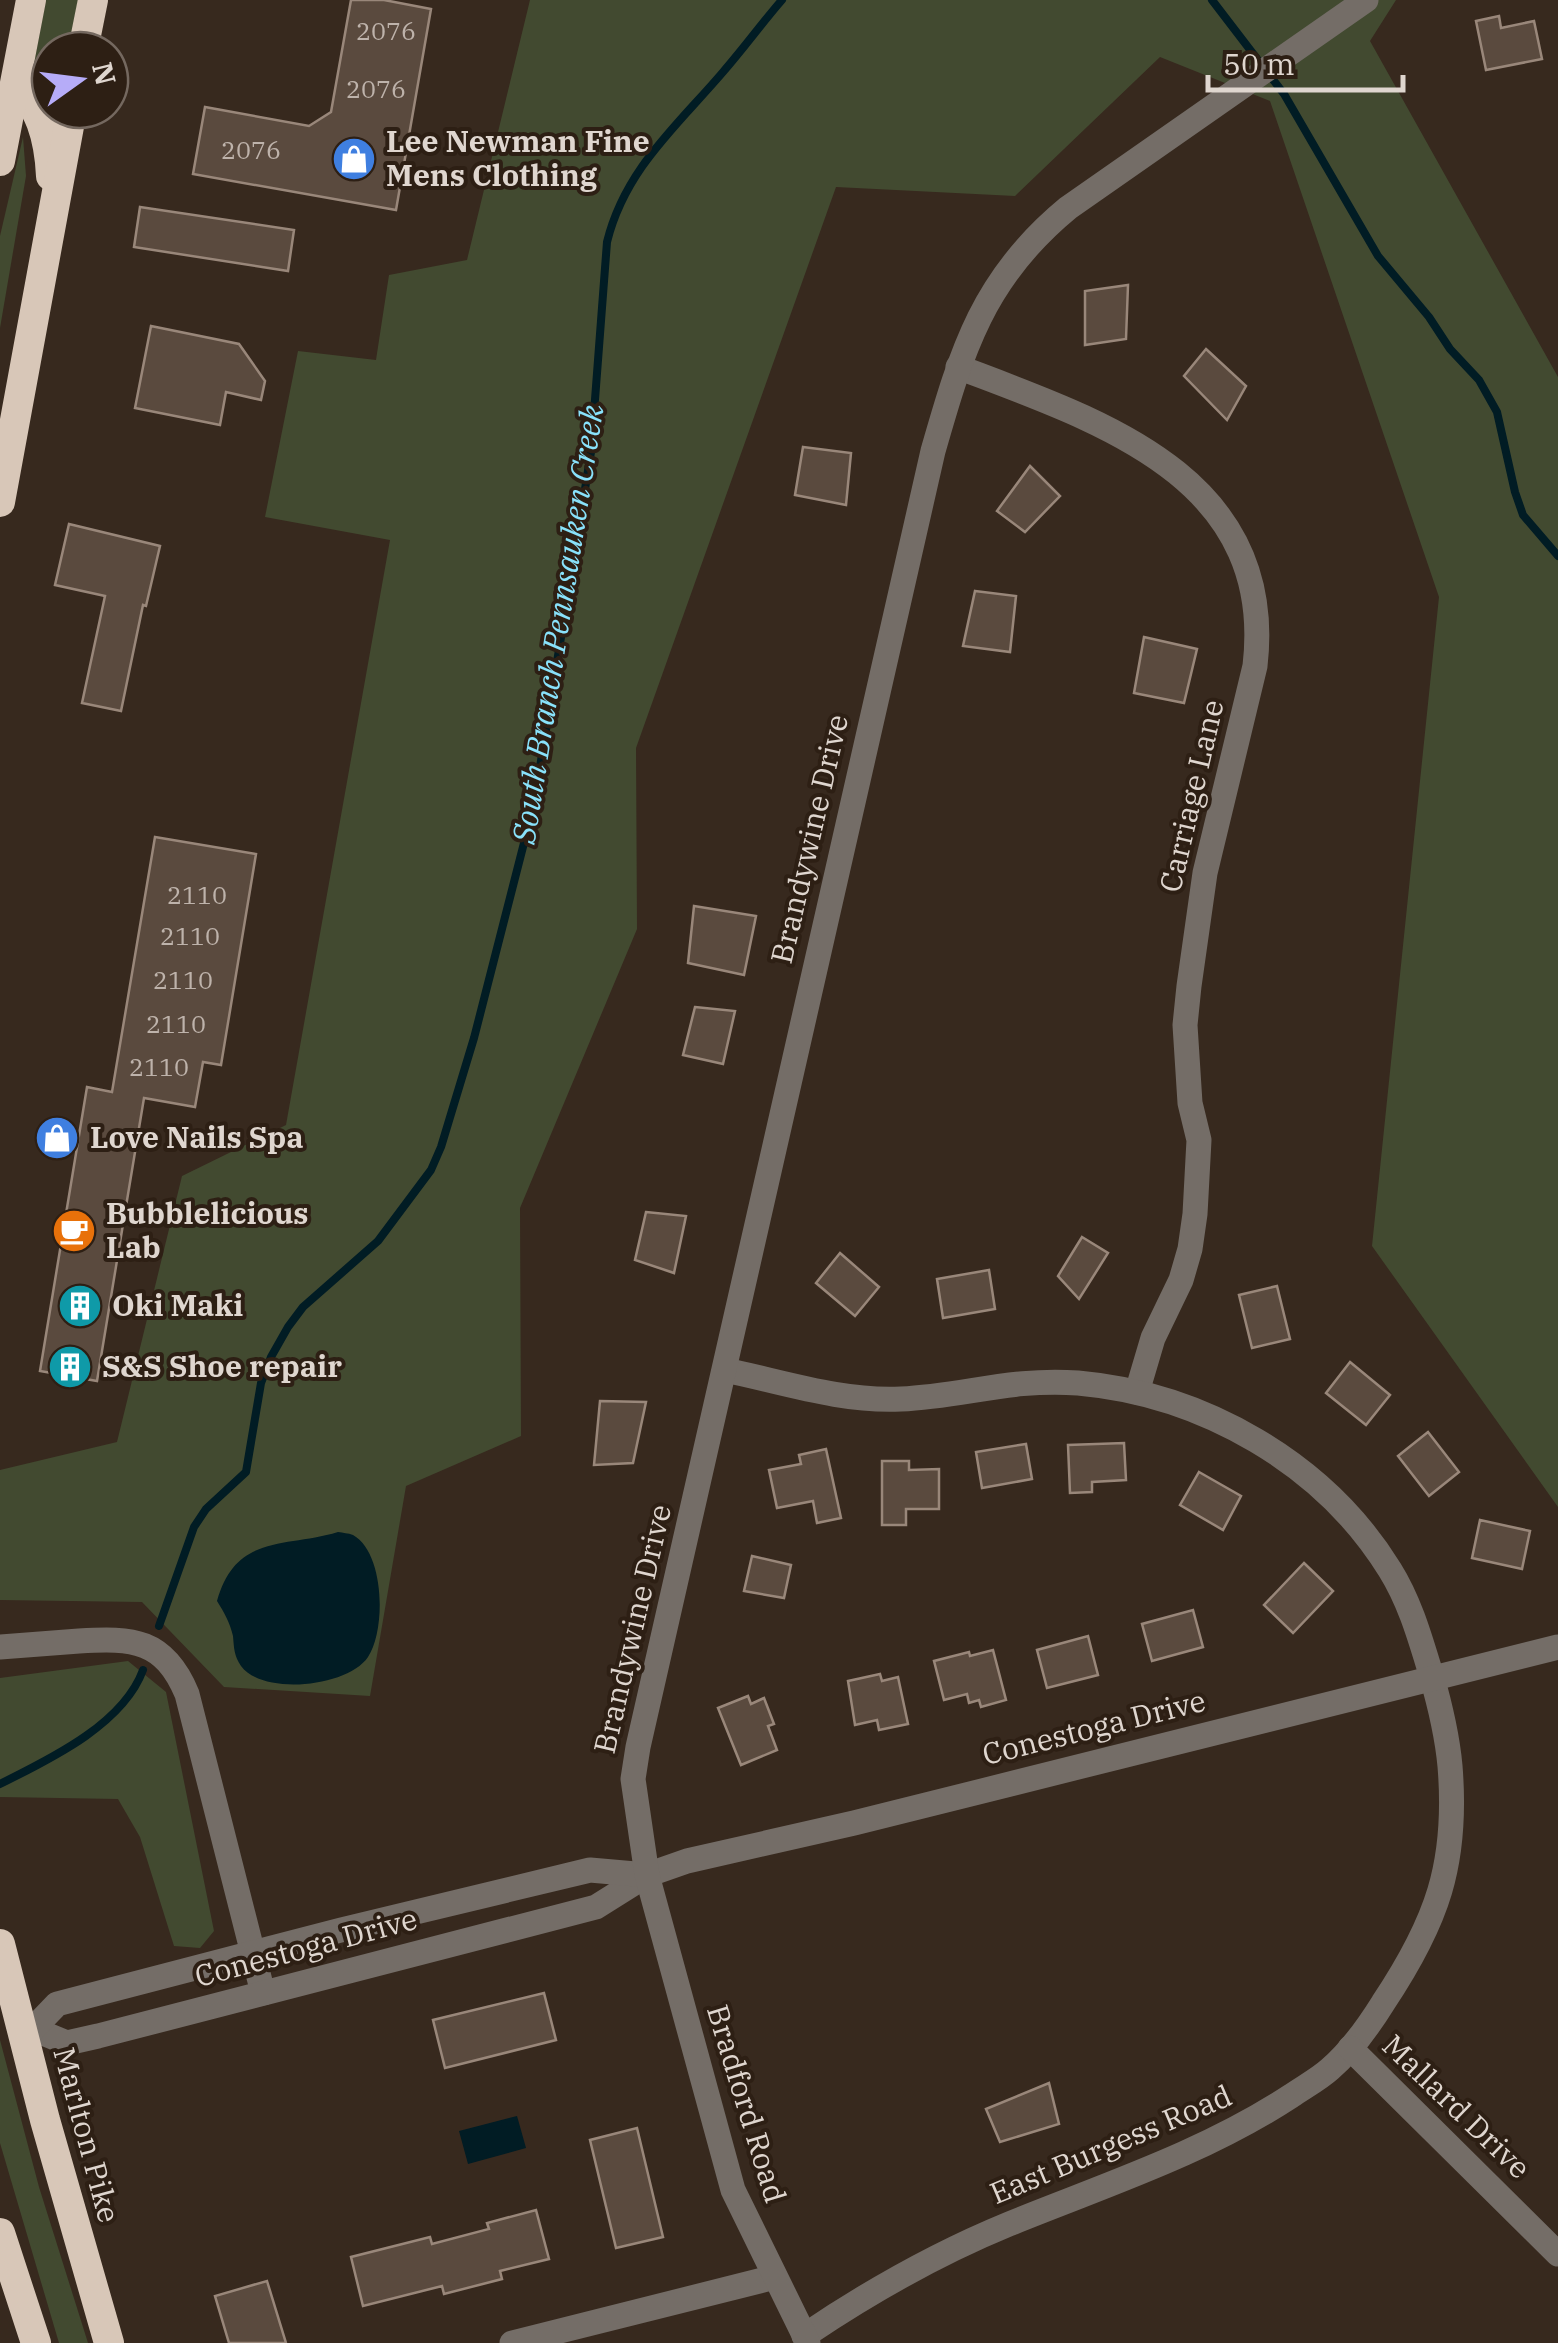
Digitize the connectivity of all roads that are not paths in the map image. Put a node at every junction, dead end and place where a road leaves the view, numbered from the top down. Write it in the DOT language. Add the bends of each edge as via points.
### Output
graph roads {
  1 [pos="31,0"];
  2 [pos="92,0"];
  3 [pos="1366,0"];
  4 [pos="87,30"];
  5 [pos="17,76"];
  6 [pos="68,130"];
  7 [pos="0,161"];
  8 [pos="53,214"];
  9 [pos="958,367"];
  10 [pos="0,502"];
  11 [pos="725,1370"];
  12 [pos="1137,1392"];
  13 [pos="0,1647"];
  14 [pos="1558,1647"];
  15 [pos="1432,1679"];
  16 [pos="648,1875"];
  17 [pos="0,1944"];
  18 [pos="254,1952"];
  19 [pos="263,1993"];
  20 [pos="28,2030"];
  21 [pos="1350,2048"];
  22 [pos="0,2233"];
  23 [pos="1558,2254"];
  24 [pos="775,2277"];
  25 [pos="806,2340"];
  26 [pos="36,2343"];
  27 [pos="109,2343"];
  28 [pos="512,2343"];
  1 -- 5 [label="highway"];
  2 -- 4 [label="highway"];
  3 -- 9 [label="street, Brandywine Drive" via="1032,240 997,287"];
  5 -- 7 [label="highway"];
  5 -- 8 [label="highway" via="50,143"];
  6 -- 8 [label="highway"];
  8 -- 10 [label="highway"];
  9 -- 11 [label="street, Brandywine Drive" via="875,699"];
  9 -- 12 [label="street, Carriage Lane" via="1102,424 1163,459 1231,536 1257,601 1255,666 1209,855 1186,1012 1190,1102 1199,1140 1195,1214 1181,1280"];
  11 -- 12 [label="street, East Burgess Road" via="870,1398 927,1397 1020,1382"];
  11 -- 16 [label="street, Brandywine Drive" via="633,1779"];
  12 -- 15 [label="street, East Burgess Road" via="1186,1406 1265,1446 1346,1513 1399,1587"];
  13 -- 18 [label="street" via="126,1640 168,1661 187,1694"];
  14 -- 15 [label="street, Conestoga Drive"];
  15 -- 16 [label="street, Conestoga Drive"];
  15 -- 21 [label="street, East Burgess Road" via="1453,1787 1443,1886 1432,1921"];
  16 -- 18 [label="street, Conestoga Drive" via="590,1870"];
  16 -- 19 [label="street, Conestoga Drive" via="596,1907"];
  16 -- 24 [label="street, Bradford Road" via="733,2190"];
  17 -- 20 [label="highway, Marlton Pike"];
  18 -- 19 [label="street"];
  18 -- 20 [label="street, Conestoga Drive" via="56,2004"];
  19 -- 20 [label="street, Conestoga Drive" via="67,2043"];
  20 -- 27 [label="highway, Marlton Pike"];
  21 -- 23 [label="street, Mallard Drive"];
  21 -- 25 [label="street, East Burgess Road" via="1330,2070 1235,2131 941,2255 869,2292"];
  22 -- 26 [label="highway"];
  24 -- 25 [label="street, Bradford Road"];
  24 -- 28 [label="street"];
}
